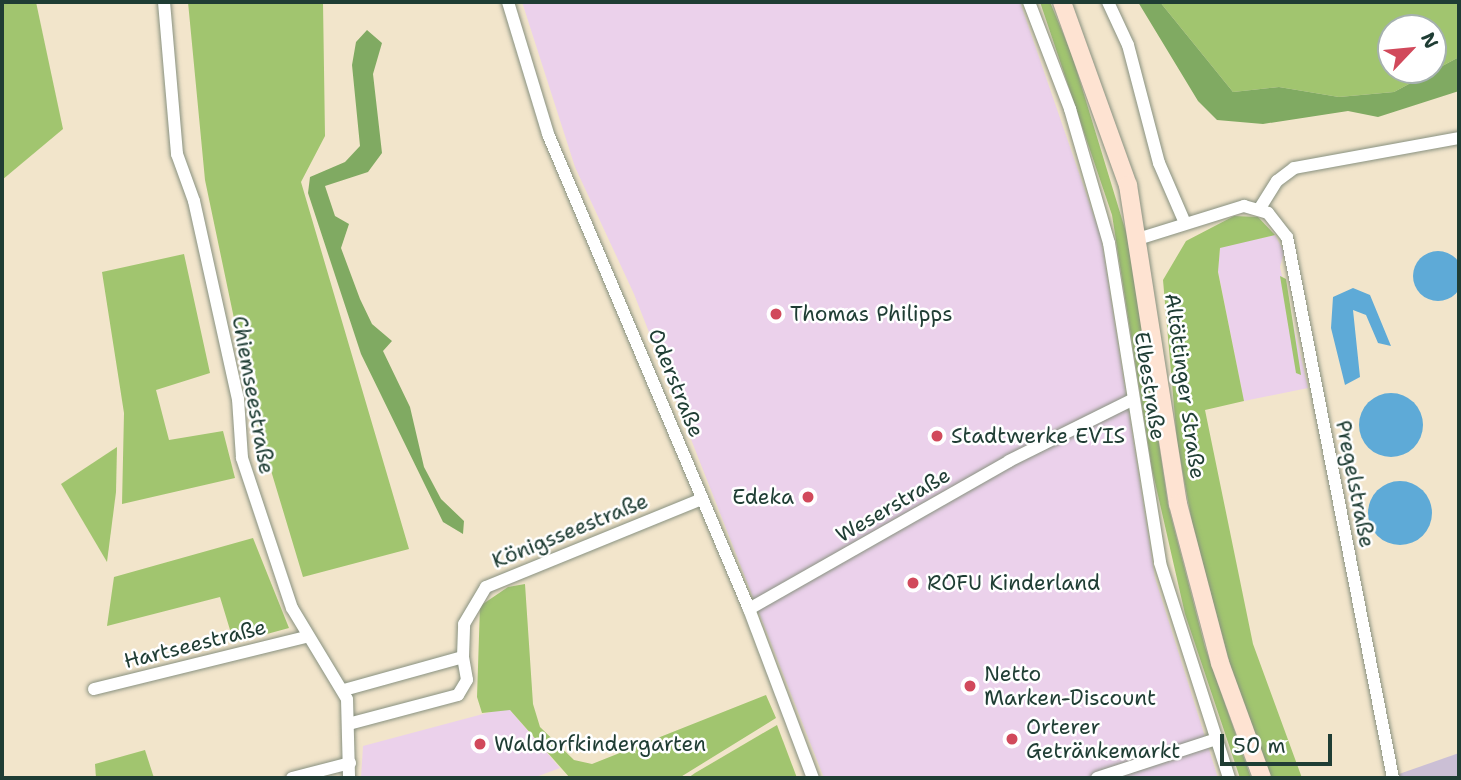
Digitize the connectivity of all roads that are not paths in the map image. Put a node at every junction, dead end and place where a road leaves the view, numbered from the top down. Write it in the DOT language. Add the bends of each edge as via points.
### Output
graph roads {
  1 [pos="164,2"];
  2 [pos="508,2"];
  3 [pos="1029,2"];
  4 [pos="1062,2"];
  5 [pos="1108,2"];
  6 [pos="1459,138"];
  7 [pos="1260,208"];
  8 [pos="1185,223"];
  9 [pos="1141,238"];
  10 [pos="1132,400"];
  11 [pos="702,499"];
  12 [pos="749,608"];
  13 [pos="306,637"];
  14 [pos="463,657"];
  15 [pos="94,689"];
  16 [pos="344,690"];
  17 [pos="352,723"];
  18 [pos="1213,740"];
  19 [pos="350,764"];
  20 [pos="292,778"];
  21 [pos="349,778"];
  22 [pos="813,778"];
  23 [pos="1097,778"];
  24 [pos="1229,778"];
  25 [pos="1262,778"];
  26 [pos="1393,778"];
  1 -- 13 [label="street, Chiemseestraße" via="177,154 194,201 238,399 242,458 261,527"];
  2 -- 11 [label="street, Oderstraße" via="548,134"];
  3 -- 10 [label="street, Elbestraße" via="1070,109 1105,230"];
  4 -- 9 [label="main road, Altöttinger Straße" via="1113,134"];
  5 -- 8 [label="street" via="1128,44 1159,163"];
  6 -- 7 [label="street" via="1294,168"];
  7 -- 8 [label="street" via="1244,206"];
  7 -- 26 [label="street, Pregelstraße" via="1281,227 1293,258"];
  8 -- 9 [label="street"];
  9 -- 25 [label="main road, Altöttinger Straße" via="1178,504 1220,663"];
  10 -- 12 [label="street, Weserstraße" via="1060,434"];
  10 -- 18 [label="street, Elbestraße" via="1160,563"];
  11 -- 12 [label="street, Oderstraße"];
  11 -- 14 [label="street, Königsseestraße" via="485,587 464,624"];
  12 -- 22 [label="street, Oderstraße"];
  13 -- 15 [label="street, Hartseestraße"];
  13 -- 16 [label="street, Chiemseestraße"];
  14 -- 16 [label="street"];
  14 -- 17 [label="street, Königsseestraße" via="467,680 458,695"];
  16 -- 17 [label="street, Chiemseestraße"];
  17 -- 19 [label="street, Chiemseestraße"];
  18 -- 23 [label="street"];
  18 -- 24 [label="street, Elbestraße"];
  19 -- 20 [label="street"];
  19 -- 21 [label="street, Chiemseestraße"];
}
